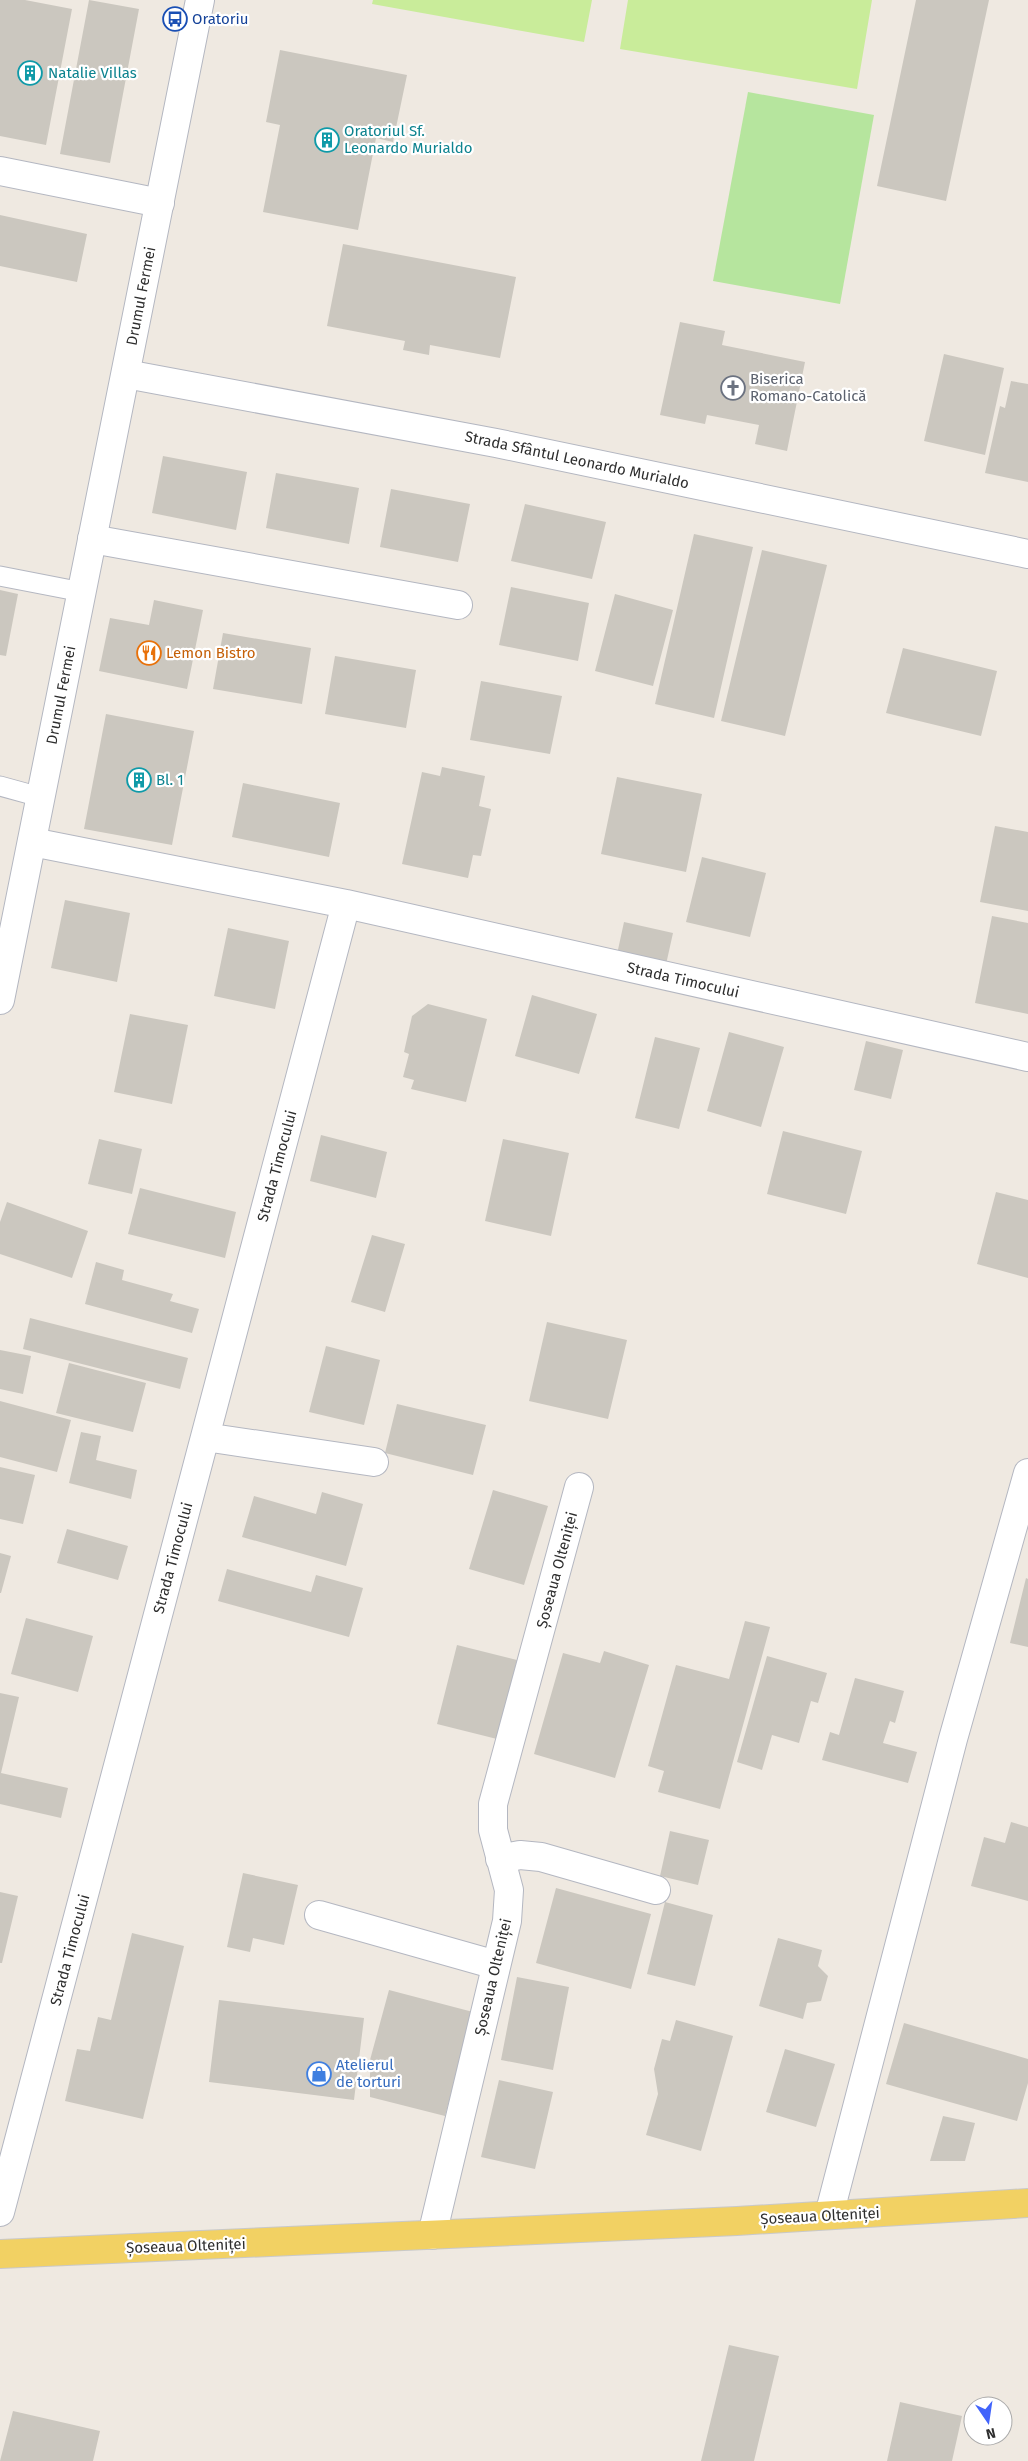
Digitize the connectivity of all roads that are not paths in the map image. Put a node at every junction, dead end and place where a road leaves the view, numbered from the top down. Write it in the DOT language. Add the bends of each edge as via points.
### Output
graph roads {
  1 [pos="200,0"];
  2 [pos="0,171"];
  3 [pos="160,204"];
  4 [pos="126,374"];
  5 [pos="92,539"];
  6 [pos="1028,554"];
  7 [pos="0,576"];
  8 [pos="82,592"];
  9 [pos="458,605"];
  10 [pos="0,786"];
  11 [pos="40,797"];
  12 [pos="32,842"];
  13 [pos="346,904"];
  14 [pos="0,1000"];
  15 [pos="1024,1056"];
  16 [pos="205,1437"];
  17 [pos="374,1462"];
  18 [pos="1028,1473"];
  19 [pos="579,1488"];
  20 [pos="500,1859"];
  21 [pos="656,1890"];
  22 [pos="319,1915"];
  23 [pos="496,1965"];
  24 [pos="1028,2203"];
  25 [pos="0,2212"];
  26 [pos="829,2216"];
  27 [pos="432,2235"];
  28 [pos="0,2254"];
  1 -- 3 [label="street, Drumul Fermei"];
  2 -- 3 [label="street"];
  3 -- 4 [label="street, Drumul Fermei"];
  4 -- 5 [label="street, Drumul Fermei"];
  4 -- 6 [label="street, Strada Sfântul Leonardo Murialdo" via="496,443"];
  5 -- 8 [label="street, Drumul Fermei"];
  5 -- 9 [label="street"];
  7 -- 8 [label="lane"];
  8 -- 11 [label="street, Drumul Fermei"];
  10 -- 11 [label="lane"];
  11 -- 12 [label="street, Drumul Fermei"];
  12 -- 13 [label="street, Strada Timocului"];
  12 -- 14 [label="street, Drumul Fermei"];
  13 -- 15 [label="street, Strada Timocului"];
  13 -- 16 [label="street, Strada Timocului"];
  16 -- 17 [label="street"];
  16 -- 25 [label="street, Strada Timocului"];
  18 -- 26 [label="street" via="953,1739"];
  19 -- 20 [label="street, Șoseaua Olteniței" via="493,1804 493,1830"];
  20 -- 21 [label="street" via="520,1855 541,1857"];
  20 -- 23 [label="street, Șoseaua Olteniței" via="509,1890 507,1921"];
  22 -- 23 [label="street"];
  23 -- 27 [label="street, Șoseaua Olteniței"];
  24 -- 26 [label="main road, Șoseaua Olteniței"];
  26 -- 27 [label="main road, Șoseaua Olteniței"];
  27 -- 28 [label="main road, Șoseaua Olteniței"];
}
